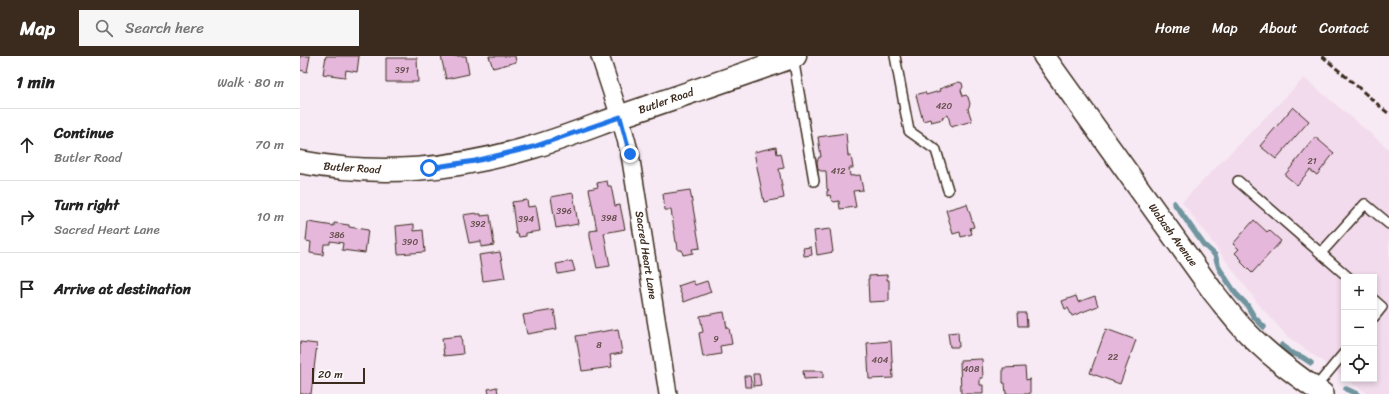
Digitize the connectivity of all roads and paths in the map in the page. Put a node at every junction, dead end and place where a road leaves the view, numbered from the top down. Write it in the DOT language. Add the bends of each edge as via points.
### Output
graph roads {
  1 [pos="600,56"];
  2 [pos="794,56"];
  3 [pos="895,56"];
  4 [pos="1044,56"];
  5 [pos="620,117"];
  6 [pos="300,162"];
  7 [pos="1238,180"];
  8 [pos="814,181"];
  9 [pos="948,190"];
  10 [pos="1389,224"];
  11 [pos="1321,253"];
  12 [pos="1345,274"];
  13 [pos="1377,303"];
  14 [pos="1385,310"];
  15 [pos="1341,358"];
  16 [pos="1320,388"];
  17 [pos="668,394"];
  1 -- 5 [label="street, Sacred Heart Lane"];
  2 -- 5 [label="main road, Butler Road"];
  2 -- 8 [label="lane"];
  3 -- 9 [label="lane" via="909,131 936,150"];
  4 -- 16 [label="street, Wabash Avenue" via="1240,326 1298,377"];
  5 -- 6 [label="main road, Butler Road" via="533,147 475,161 429,168 372,170"];
  5 -- 17 [label="street, Sacred Heart Lane" via="630,154"];
  7 -- 11 [label="lane"];
  10 -- 11 [label="lane" via="1365,204"];
  11 -- 12 [label="lane"];
  13 -- 14 [label="lane"];
  15 -- 16 [label="lane"];
}
